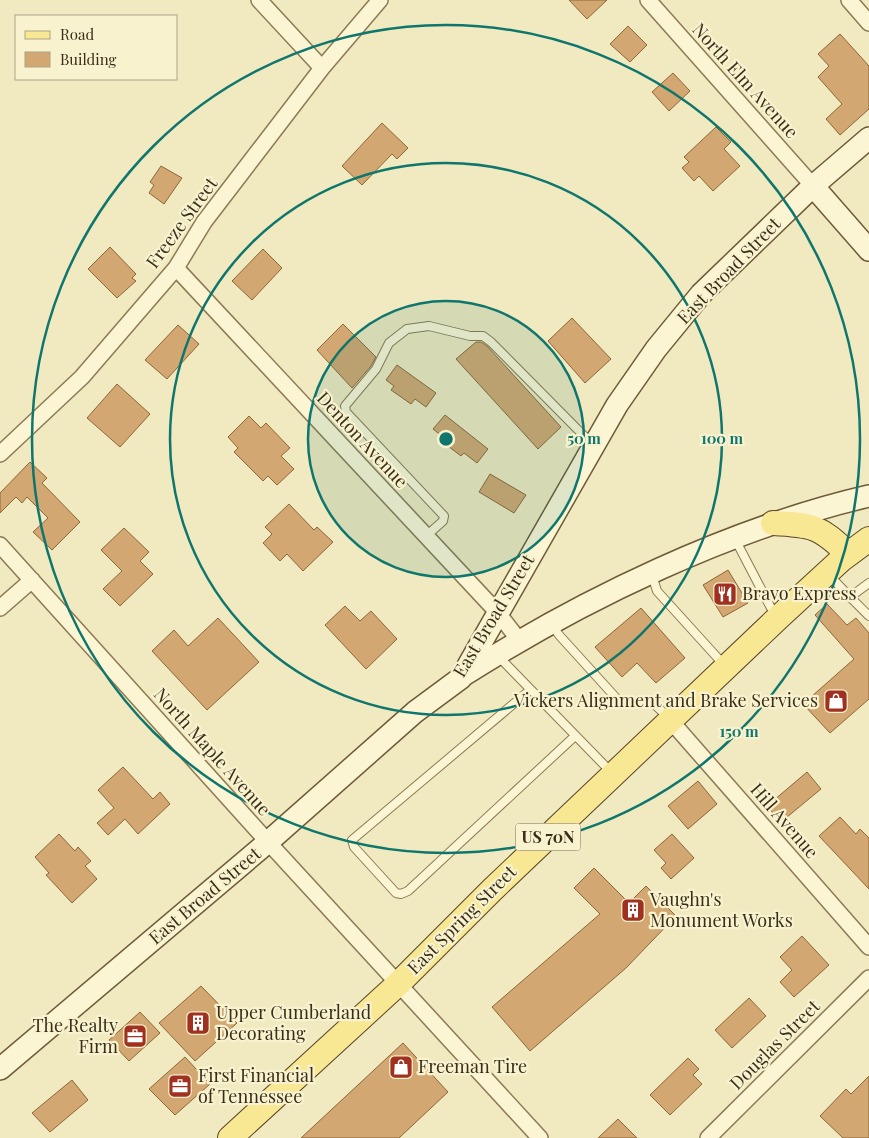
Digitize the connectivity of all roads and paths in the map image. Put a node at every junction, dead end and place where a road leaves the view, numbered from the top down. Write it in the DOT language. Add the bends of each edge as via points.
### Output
graph roads {
  1 [pos="259,0"];
  2 [pos="380,0"];
  3 [pos="648,0"];
  4 [pos="849,0"];
  5 [pos="869,23"];
  6 [pos="322,68"];
  7 [pos="869,138"];
  8 [pos="814,186"];
  9 [pos="869,250"];
  10 [pos="176,268"];
  11 [pos="593,446"];
  12 [pos="0,454"];
  13 [pos="869,496"];
  14 [pos="773,524"];
  15 [pos="426,536"];
  16 [pos="735,539"];
  17 [pos="0,545"];
  18 [pos="863,545"];
  19 [pos="827,573"];
  20 [pos="651,574"];
  21 [pos="32,580"];
  22 [pos="869,583"];
  23 [pos="850,597"];
  24 [pos="0,608"];
  25 [pos="498,613"];
  26 [pos="869,616"];
  27 [pos="779,617"];
  28 [pos="551,623"];
  29 [pos="519,640"];
  30 [pos="496,655"];
  31 [pos="727,667"];
  32 [pos="461,678"];
  33 [pos="530,690"];
  34 [pos="670,720"];
  35 [pos="575,736"];
  36 [pos="613,775"];
  37 [pos="268,842"];
  38 [pos="869,947"];
  39 [pos="869,978"];
  40 [pos="398,984"];
  41 [pos="0,1069"];
  42 [pos="536,1137"];
  43 [pos="230,1138"];
  44 [pos="708,1138"];
  1 -- 6 [label="street"];
  2 -- 6 [label="street, Freeze Street"];
  3 -- 8 [label="street, North Elm Avenue"];
  4 -- 5 [label="street"];
  6 -- 10 [label="street, Freeze Street" via="204,222"];
  7 -- 8 [label="street, East Broad Street"];
  8 -- 9 [label="street"];
  8 -- 11 [label="street, East Broad Street" via="702,294 656,349"];
  10 -- 12 [label="street, Freeze Street" via="82,377"];
  10 -- 15 [label="street, Denton Avenue"];
  11 -- 15 [label="lane" via="483,336 429,326 407,329 389,343 376,369 345,406 346,412 444,516 443,521"];
  11 -- 25 [label="street, East Broad Street"];
  13 -- 14 [label="street"];
  14 -- 16 [label="street"];
  14 -- 18 [label="main road" via="804,525"];
  15 -- 25 [label="street, Denton Avenue"];
  16 -- 20 [label="street"];
  16 -- 27 [label="lane" via="771,608"];
  17 -- 21 [label="street, North Maple Avenue"];
  18 -- 19 [label="main road, East Spring Street / US 70N"];
  19 -- 23 [label="lane"];
  19 -- 27 [label="main road, East Spring Street / US 70N"];
  20 -- 28 [label="street"];
  20 -- 31 [label="lane" via="657,591"];
  21 -- 24 [label="street"];
  21 -- 37 [label="street, North Maple Avenue"];
  22 -- 23 [label="lane"];
  23 -- 26 [label="lane"];
  25 -- 29 [label="street, Denton Avenue"];
  25 -- 32 [label="street, East Broad Street"];
  27 -- 31 [label="main road, East Spring Street / US 70N"];
  28 -- 29 [label="street"];
  28 -- 34 [label="lane" via="618,700 629,703 650,700"];
  29 -- 30 [label="street"];
  30 -- 32 [label="street"];
  30 -- 33 [label="lane"];
  31 -- 34 [label="main road, East Spring Street / US 70N"];
  32 -- 37 [label="street, East Broad Street" via="408,718"];
  33 -- 35 [label="lane"];
  33 -- 35 [label="lane" via="352,840 354,848 396,892 408,891"];
  34 -- 36 [label="main road, East Spring Street / US 70N"];
  34 -- 38 [label="street, Hill Avenue"];
  35 -- 36 [label="lane"];
  36 -- 40 [label="main road, East Spring Street / US 70N"];
  37 -- 40 [label="street, North Maple Avenue"];
  37 -- 41 [label="street, East Broad Street"];
  39 -- 44 [label="street, Douglas Street"];
  40 -- 42 [label="street, North Maple Avenue"];
  40 -- 43 [label="main road, East Spring Street / US 70N"];
}
